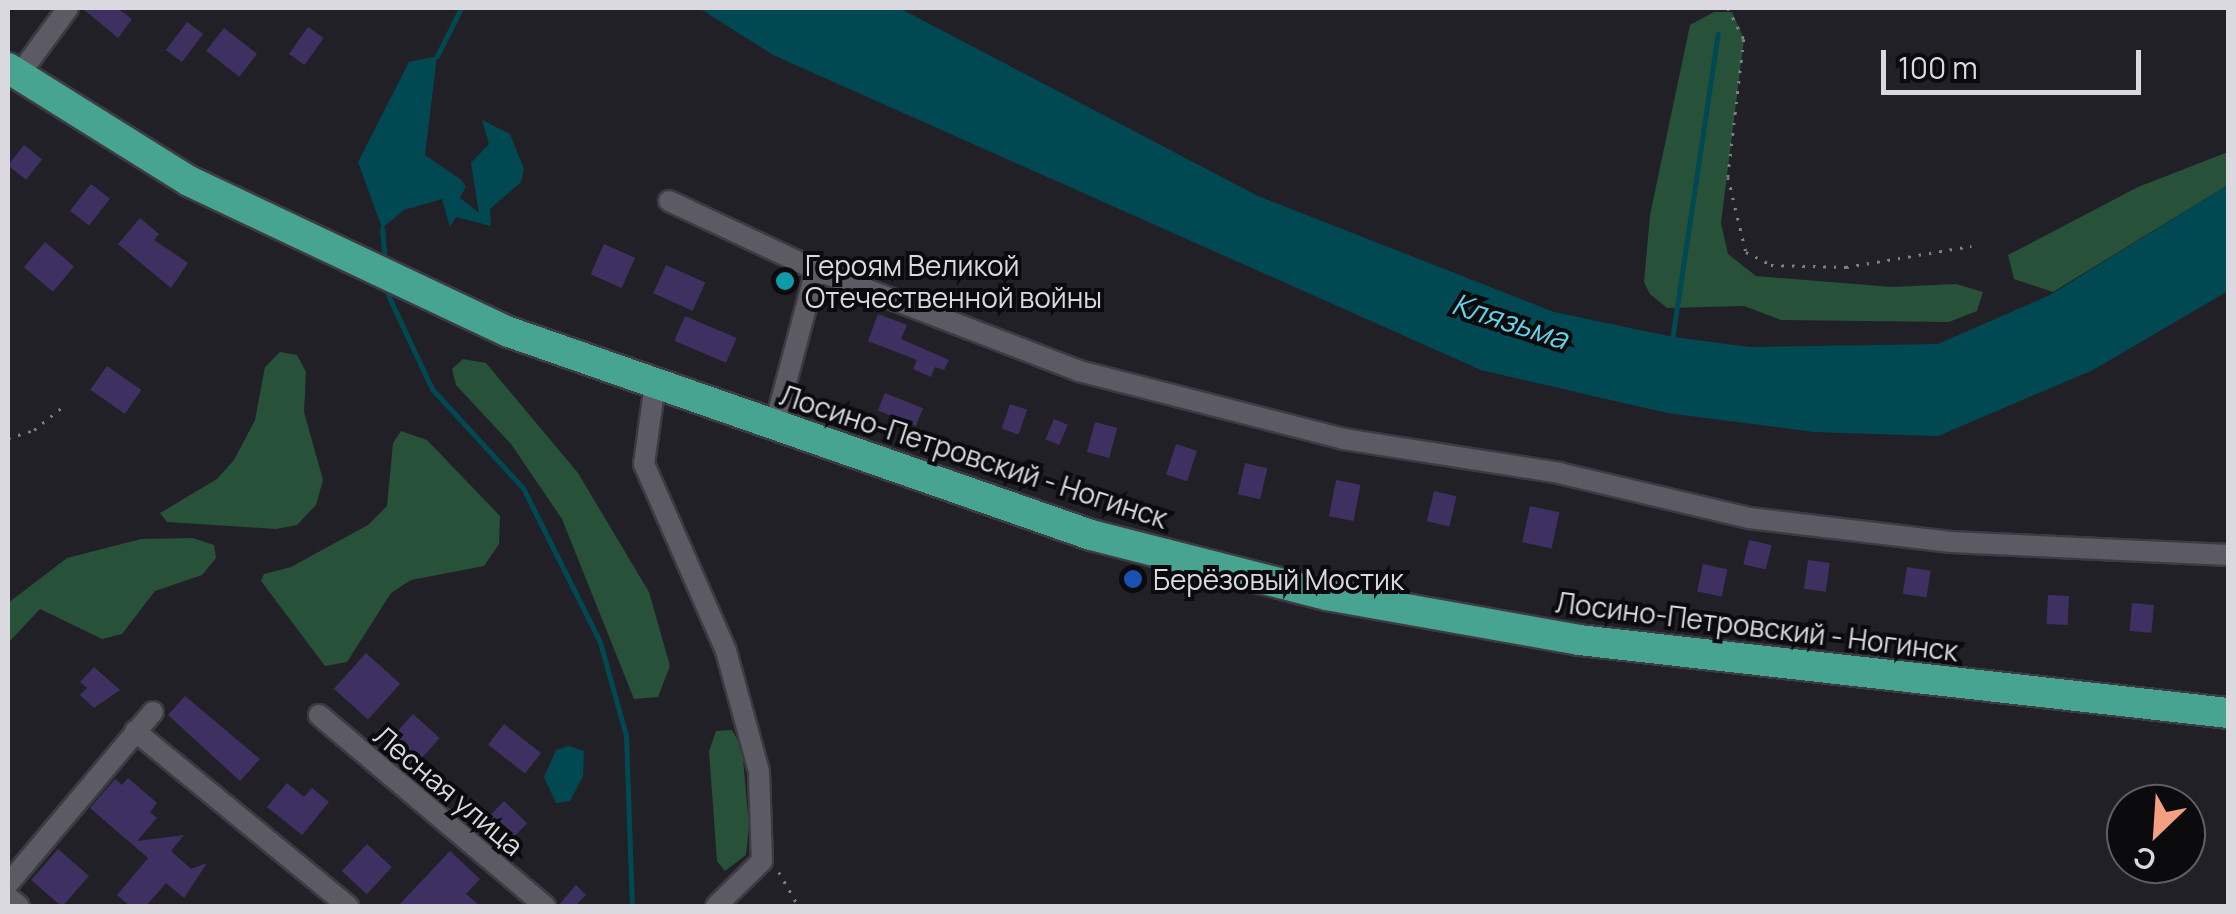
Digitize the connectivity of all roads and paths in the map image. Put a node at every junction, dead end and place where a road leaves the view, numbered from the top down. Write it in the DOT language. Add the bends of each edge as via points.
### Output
graph roads {
  1 [pos="68,8"];
  2 [pos="1728,8"];
  3 [pos="13,72"];
  4 [pos="670,201"];
  5 [pos="1970,246"];
  6 [pos="816,270"];
  7 [pos="655,384"];
  8 [pos="66,404"];
  9 [pos="775,424"];
  10 [pos="8,438"];
  11 [pos="2228,555"];
  12 [pos="153,712"];
  13 [pos="2228,713"];
  14 [pos="318,715"];
  15 [pos="135,731"];
  16 [pos="762,861"];
  17 [pos="8,884"];
  18 [pos="8,897"];
  19 [pos="18,906"];
  20 [pos="348,906"];
  21 [pos="544,906"];
  22 [pos="716,906"];
  23 [pos="799,906"];
  1 -- 3 [label="street"];
  2 -- 5 [label="path" via="1744,38 1728,177 1746,252 1771,265 1846,267"];
  3 -- 7 [label="highway, Лосино-Петровский - Ногинск" via="189,181 353,261 509,332"];
  4 -- 6 [label="street"];
  6 -- 9 [label="street"];
  6 -- 11 [label="street" via="1079,372 1343,438 1559,473 1749,518 1951,542"];
  7 -- 9 [label="highway, Лосино-Петровский - Ногинск"];
  7 -- 16 [label="street" via="644,464 726,651 759,772"];
  8 -- 10 [label="path" via="34,430"];
  9 -- 13 [label="highway, Лосино-Петровский - Ногинск" via="1091,535 1326,595 1579,640"];
  12 -- 15 [label="street"];
  14 -- 21 [label="street, Лесная улица"];
  15 -- 17 [label="street"];
  15 -- 20 [label="street"];
  16 -- 22 [label="street"];
  16 -- 23 [label="path" via="774,864"];
  18 -- 19 [label="street"];
}
